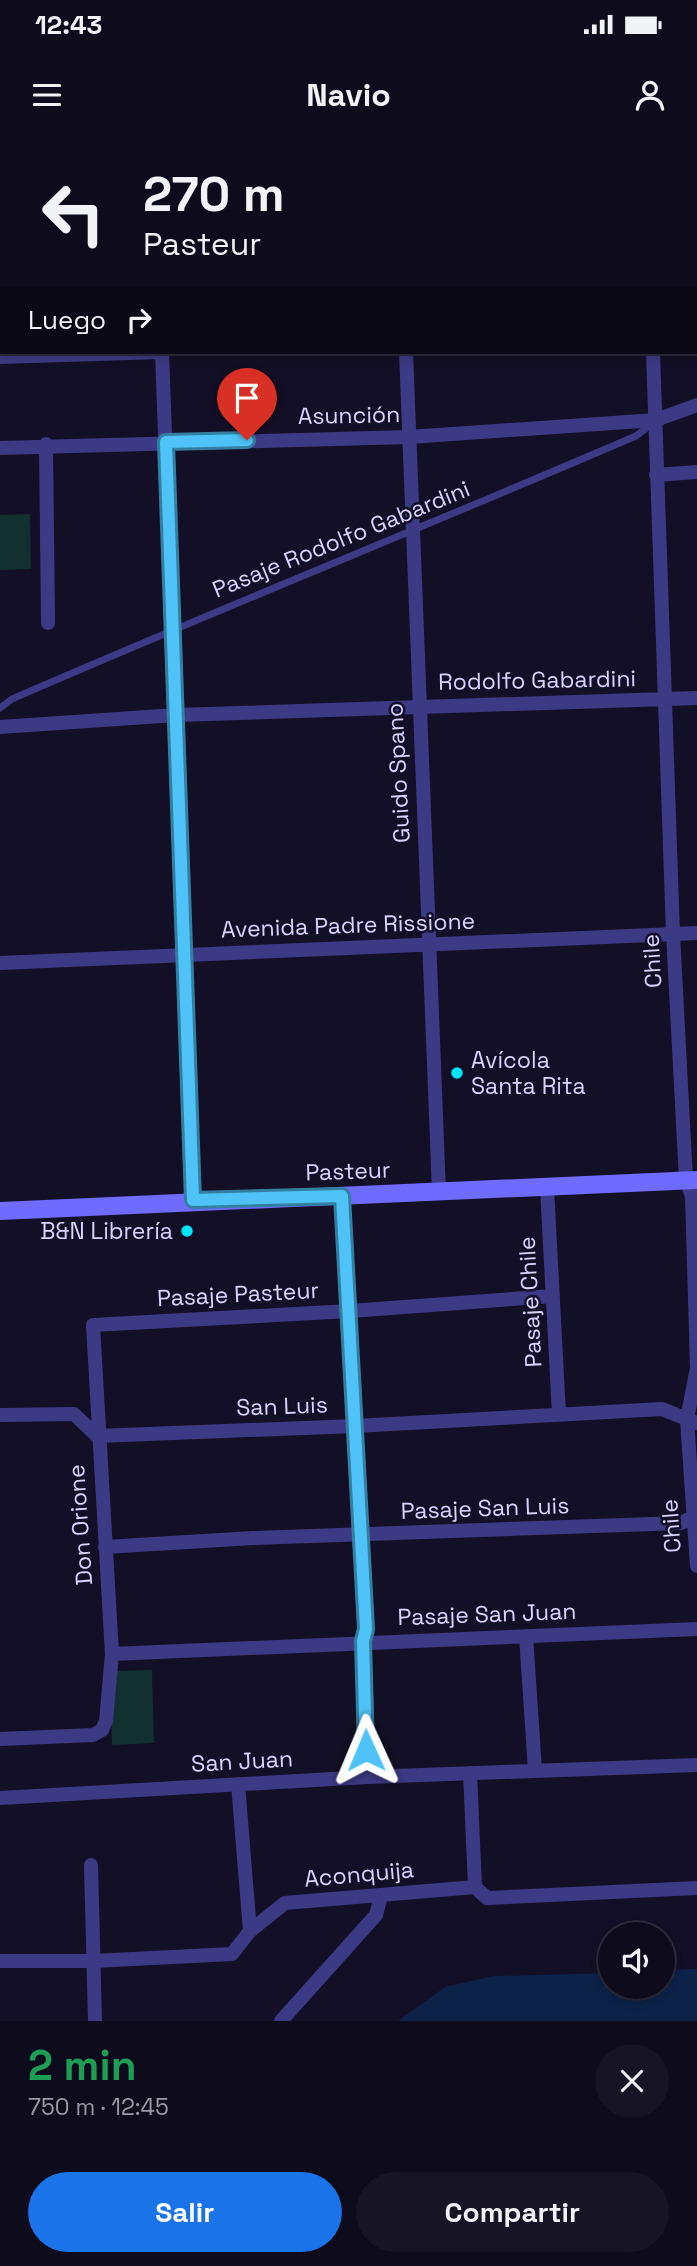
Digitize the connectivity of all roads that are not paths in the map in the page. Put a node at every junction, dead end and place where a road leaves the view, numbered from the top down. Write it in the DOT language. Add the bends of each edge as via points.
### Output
graph roads {
  1 [pos="97,354"];
  2 [pos="162,354"];
  3 [pos="406,354"];
  4 [pos="653,354"];
  5 [pos="0,357"];
  6 [pos="697,405"];
  7 [pos="656,420"];
  8 [pos="409,437"];
  9 [pos="166,442"];
  10 [pos="46,444"];
  11 [pos="0,448"];
  12 [pos="697,472"];
  13 [pos="656,475"];
  14 [pos="412,533"];
  15 [pos="48,623"];
  16 [pos="173,629"];
  17 [pos="697,698"];
  18 [pos="665,700"];
  19 [pos="418,705"];
  20 [pos="0,708"];
  21 [pos="176,715"];
  22 [pos="0,727"];
  23 [pos="697,933"];
  24 [pos="673,934"];
  25 [pos="430,945"];
  26 [pos="182,954"];
  27 [pos="0,964"];
  28 [pos="691,1180"];
  29 [pos="547,1188"];
  30 [pos="439,1192"];
  31 [pos="342,1196"];
  32 [pos="193,1200"];
  33 [pos="0,1211"];
  34 [pos="553,1296"];
  35 [pos="350,1311"];
  36 [pos="93,1325"];
  37 [pos="559,1414"];
  38 [pos="0,1415"];
  39 [pos="692,1421"];
  40 [pos="355,1426"];
  41 [pos="97,1436"];
  42 [pos="695,1516"];
  43 [pos="361,1535"];
  44 [pos="104,1547"];
  45 [pos="697,1566"];
  46 [pos="697,1629"];
  47 [pos="526,1636"];
  48 [pos="363,1641"];
  49 [pos="112,1654"];
  50 [pos="0,1739"];
  51 [pos="697,1765"];
  52 [pos="535,1770"];
  53 [pos="470,1773"];
  54 [pos="367,1777"];
  55 [pos="238,1784"];
  56 [pos="0,1798"];
  57 [pos="91,1865"];
  58 [pos="475,1887"];
  59 [pos="697,1888"];
  60 [pos="381,1896"];
  61 [pos="250,1931"];
  62 [pos="0,1961"];
  63 [pos="93,1961"];
  64 [pos="95,2021"];
  65 [pos="281,2021"];
  1 -- 5 [label="street"];
  2 -- 9 [label="street"];
  3 -- 8 [label="street, Guido Spano"];
  4 -- 7 [label="street, Chile"];
  6 -- 7 [label="street, Asunción"];
  7 -- 8 [label="street, Asunción"];
  7 -- 13 [label="street, Chile"];
  7 -- 14 [label="lane, Pasaje Rodolfo Gabardini" via="636,436"];
  8 -- 9 [label="street, Asunción"];
  8 -- 14 [label="street, Guido Spano"];
  9 -- 10 [label="street, Asunción"];
  9 -- 16 [label="street"];
  10 -- 11 [label="street, Asunción"];
  10 -- 15 [label="street"];
  12 -- 13 [label="street"];
  13 -- 18 [label="street, Chile"];
  14 -- 16 [label="lane, Pasaje Rodolfo Gabardini"];
  14 -- 19 [label="street, Guido Spano"];
  16 -- 20 [label="lane, Pasaje Rodolfo Gabardini"];
  16 -- 21 [label="street"];
  17 -- 18 [label="street, Rodolfo Gabardini"];
  18 -- 19 [label="street, Rodolfo Gabardini"];
  18 -- 24 [label="street, Chile"];
  19 -- 21 [label="street, Rodolfo Gabardini"];
  19 -- 25 [label="street, Guido Spano"];
  21 -- 22 [label="street, Rodolfo Gabardini"];
  21 -- 26 [label="street"];
  23 -- 24 [label="street, Avenida Padre Rissione"];
  24 -- 25 [label="street, Avenida Padre Rissione"];
  24 -- 28 [label="street, Chile"];
  25 -- 26 [label="street, Avenida Padre Rissione"];
  25 -- 30 [label="street, Guido Spano"];
  26 -- 27 [label="street, Avenida Padre Rissione"];
  26 -- 32 [label="street"];
  28 -- 29 [label="street, Pasteur"];
  28 -- 39 [label="street, Chile" via="697,1368"];
  29 -- 30 [label="street, Pasteur"];
  29 -- 34 [label="street, Pasaje Chile"];
  30 -- 31 [label="street, Pasteur"];
  31 -- 32 [label="street, Pasteur"];
  31 -- 35 [label="street"];
  32 -- 33 [label="street, Pasteur"];
  34 -- 35 [label="street, Pasaje Pasteur"];
  34 -- 37 [label="street, Pasaje Chile"];
  35 -- 36 [label="street, Pasaje Pasteur"];
  35 -- 40 [label="street"];
  36 -- 41 [label="street, Don Orione"];
  37 -- 39 [label="street, San Luis" via="662,1409"];
  37 -- 40 [label="street, San Luis"];
  38 -- 41 [label="street" via="74,1414"];
  39 -- 42 [label="street, Chile"];
  40 -- 41 [label="street, San Luis"];
  40 -- 43 [label="street"];
  41 -- 44 [label="street, Don Orione"];
  42 -- 43 [label="street, Pasaje San Luis" via="681,1523"];
  42 -- 45 [label="street, Chile"];
  43 -- 44 [label="street, Pasaje San Luis"];
  43 -- 48 [label="street"];
  44 -- 49 [label="street, Don Orione"];
  46 -- 47 [label="street, Pasaje San Juan"];
  47 -- 48 [label="street, Pasaje San Juan"];
  47 -- 52 [label="street"];
  48 -- 49 [label="street, Pasaje San Juan"];
  48 -- 54 [label="street"];
  49 -- 50 [label="street, Don Orione" via="102,1730 93,1735"];
  51 -- 52 [label="street, San Juan"];
  52 -- 53 [label="street, San Juan"];
  53 -- 54 [label="street, San Juan"];
  53 -- 58 [label="street"];
  54 -- 55 [label="street, San Juan"];
  55 -- 56 [label="street, San Juan"];
  55 -- 61 [label="street"];
  57 -- 63 [label="street"];
  58 -- 59 [label="street, Aconquija" via="487,1898"];
  58 -- 60 [label="street, Aconquija"];
  60 -- 61 [label="street, Aconquija" via="285,1903"];
  60 -- 65 [label="street" via="376,1914"];
  61 -- 63 [label="street, Aconquija" via="232,1954"];
  62 -- 63 [label="street, Aconquija"];
  63 -- 64 [label="street"];
}
